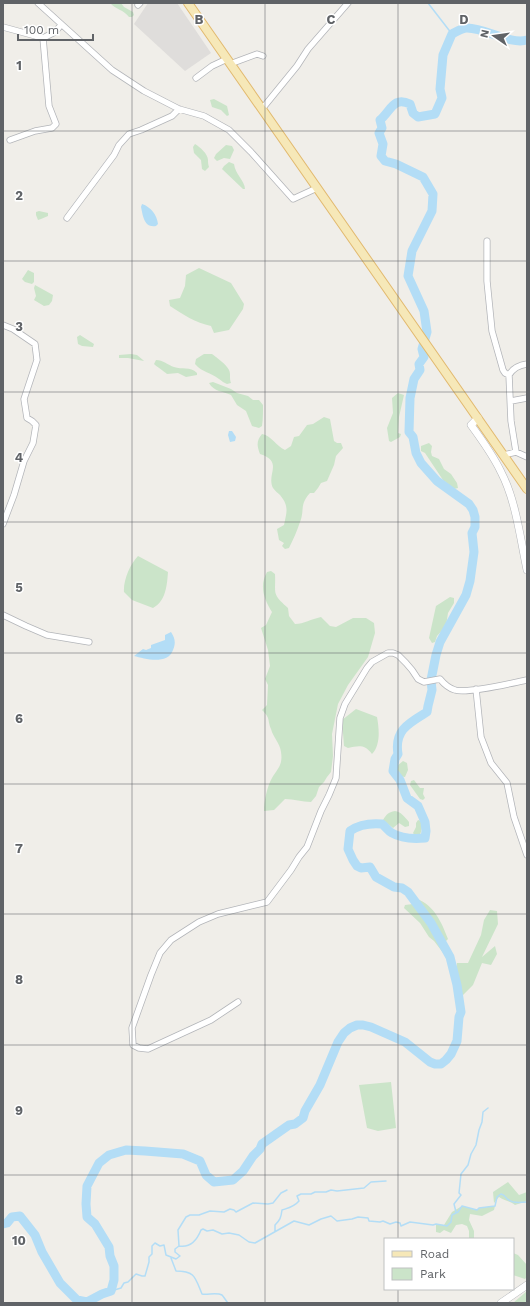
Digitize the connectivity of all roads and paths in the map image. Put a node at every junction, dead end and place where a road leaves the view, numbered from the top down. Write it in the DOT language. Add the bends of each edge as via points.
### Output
graph roads {
  1 [pos="38,3"];
  2 [pos="188,3"];
  3 [pos="348,3"];
  4 [pos="61,25"];
  5 [pos="3,27"];
  6 [pos="44,38"];
  7 [pos="263,56"];
  8 [pos="229,62"];
  9 [pos="196,78"];
  10 [pos="179,109"];
  11 [pos="262,109"];
  12 [pos="10,140"];
  13 [pos="317,188"];
  14 [pos="67,218"];
  15 [pos="487,241"];
  16 [pos="3,325"];
  17 [pos="527,364"];
  18 [pos="509,375"];
  19 [pos="527,398"];
  20 [pos="511,401"];
  21 [pos="478,418"];
  22 [pos="516,452"];
  23 [pos="504,455"];
  24 [pos="527,457"];
  25 [pos="527,489"];
  26 [pos="3,524"];
  27 [pos="527,570"];
  28 [pos="3,615"];
  29 [pos="89,642"];
  30 [pos="527,680"];
  31 [pos="476,689"];
  32 [pos="527,855"];
  33 [pos="238,1002"];
  34 [pos="527,1284"];
  35 [pos="501,1303"];
  1 -- 4 [label="street"];
  2 -- 8 [label="main road"];
  3 -- 11 [label="street" via="308,49"];
  4 -- 6 [label="street"];
  4 -- 10 [label="street" via="112,70 144,91"];
  5 -- 6 [label="street"];
  6 -- 12 [label="street" via="49,106 56,124 52,128"];
  7 -- 8 [label="street" via="257,54"];
  8 -- 9 [label="street" via="212,66"];
  8 -- 11 [label="main road"];
  10 -- 13 [label="street" via="204,116 229,130 293,199"];
  10 -- 14 [label="street" via="172,116 129,134"];
  11 -- 13 [label="main road"];
  13 -- 21 [label="main road"];
  15 -- 18 [label="street" via="487,281 492,331 503,370"];
  16 -- 26 [label="street" via="35,344 37,360 24,399 27,418 36,425 33,443 24,460"];
  17 -- 18 [label="street" via="515,368"];
  18 -- 20 [label="street"];
  19 -- 20 [label="street"];
  20 -- 22 [label="street"];
  21 -- 23 [label="main road"];
  21 -- 27 [label="street" via="471,425 502,473 513,504"];
  22 -- 23 [label="street"];
  22 -- 24 [label="street"];
  23 -- 25 [label="main road"];
  28 -- 29 [label="street" via="47,635"];
  30 -- 31 [label="street"];
  31 -- 32 [label="street" via="481,737 491,763 507,783 514,817"];
  31 -- 33 [label="street" via="456,691 440,679 424,682 393,653 372,662 342,711 338,729 336,778 307,847 267,902 218,914 199,922 171,940 160,953 151,975 132,1028 133,1045 148,1049 211,1020"];
  34 -- 35 [label="street"];
}
